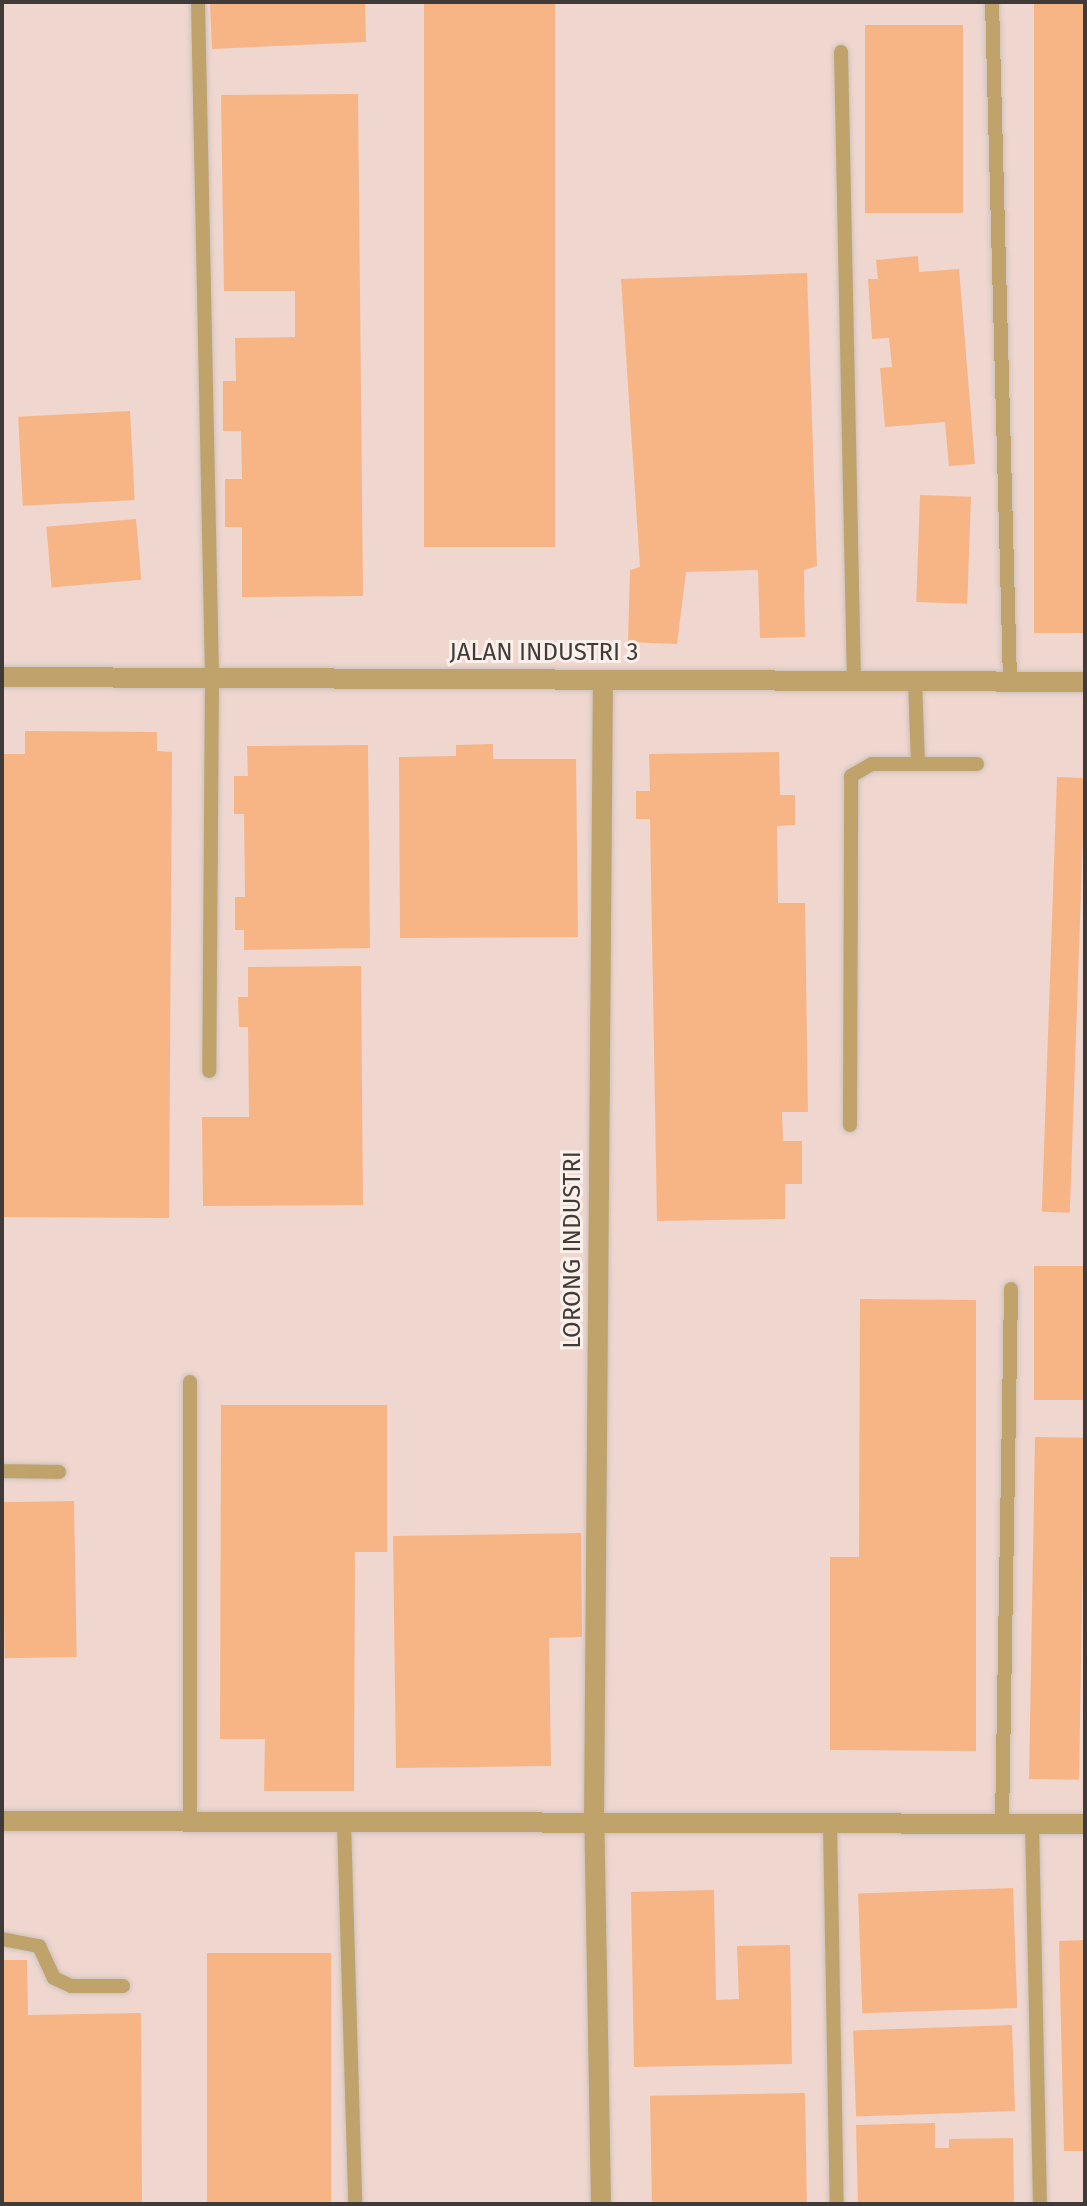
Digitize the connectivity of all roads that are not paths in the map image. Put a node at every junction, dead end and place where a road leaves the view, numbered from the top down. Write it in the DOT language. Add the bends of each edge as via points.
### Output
graph roads {
  1 [pos="198,2"];
  2 [pos="992,2"];
  3 [pos="841,52"];
  4 [pos="2,677"];
  5 [pos="212,678"];
  6 [pos="603,680"];
  7 [pos="854,681"];
  8 [pos="915,681"];
  9 [pos="1010,681"];
  10 [pos="1085,682"];
  11 [pos="918,762"];
  12 [pos="977,764"];
  13 [pos="209,1071"];
  14 [pos="850,1125"];
  15 [pos="1011,1289"];
  16 [pos="190,1382"];
  17 [pos="2,1471"];
  18 [pos="59,1472"];
  19 [pos="594,1820"];
  20 [pos="2,1821"];
  21 [pos="830,1822"];
  22 [pos="344,1823"];
  23 [pos="1002,1823"];
  24 [pos="190,1824"];
  25 [pos="1032,1824"];
  26 [pos="1085,1824"];
  27 [pos="2,1939"];
  28 [pos="123,1986"];
  29 [pos="355,2204"];
  30 [pos="601,2204"];
  31 [pos="837,2204"];
  32 [pos="1040,2204"];
  1 -- 5 [label="lane"];
  2 -- 9 [label="lane"];
  3 -- 7 [label="lane"];
  4 -- 5 [label="street, JALAN INDUSTRI 3"];
  5 -- 6 [label="street, JALAN INDUSTRI 3"];
  5 -- 13 [label="lane"];
  6 -- 7 [label="street, JALAN INDUSTRI 3"];
  6 -- 19 [label="street, LORONG INDUSTRI"];
  7 -- 8 [label="street, JALAN INDUSTRI 3"];
  8 -- 9 [label="street, JALAN INDUSTRI 3"];
  8 -- 11 [label="lane"];
  9 -- 10 [label="street, JALAN INDUSTRI 3"];
  11 -- 12 [label="lane"];
  11 -- 14 [label="lane" via="860,767 848,789"];
  15 -- 23 [label="lane"];
  16 -- 24 [label="lane"];
  17 -- 18 [label="lane"];
  19 -- 21 [label="street"];
  19 -- 22 [label="street"];
  19 -- 30 [label="street, LORONG INDUSTRI"];
  20 -- 24 [label="street"];
  21 -- 23 [label="street"];
  21 -- 31 [label="lane"];
  22 -- 24 [label="street"];
  22 -- 29 [label="lane"];
  23 -- 25 [label="street"];
  25 -- 26 [label="street"];
  25 -- 32 [label="lane"];
  27 -- 28 [label="lane" via="39,1946 54,1978 71,1986"];
}
